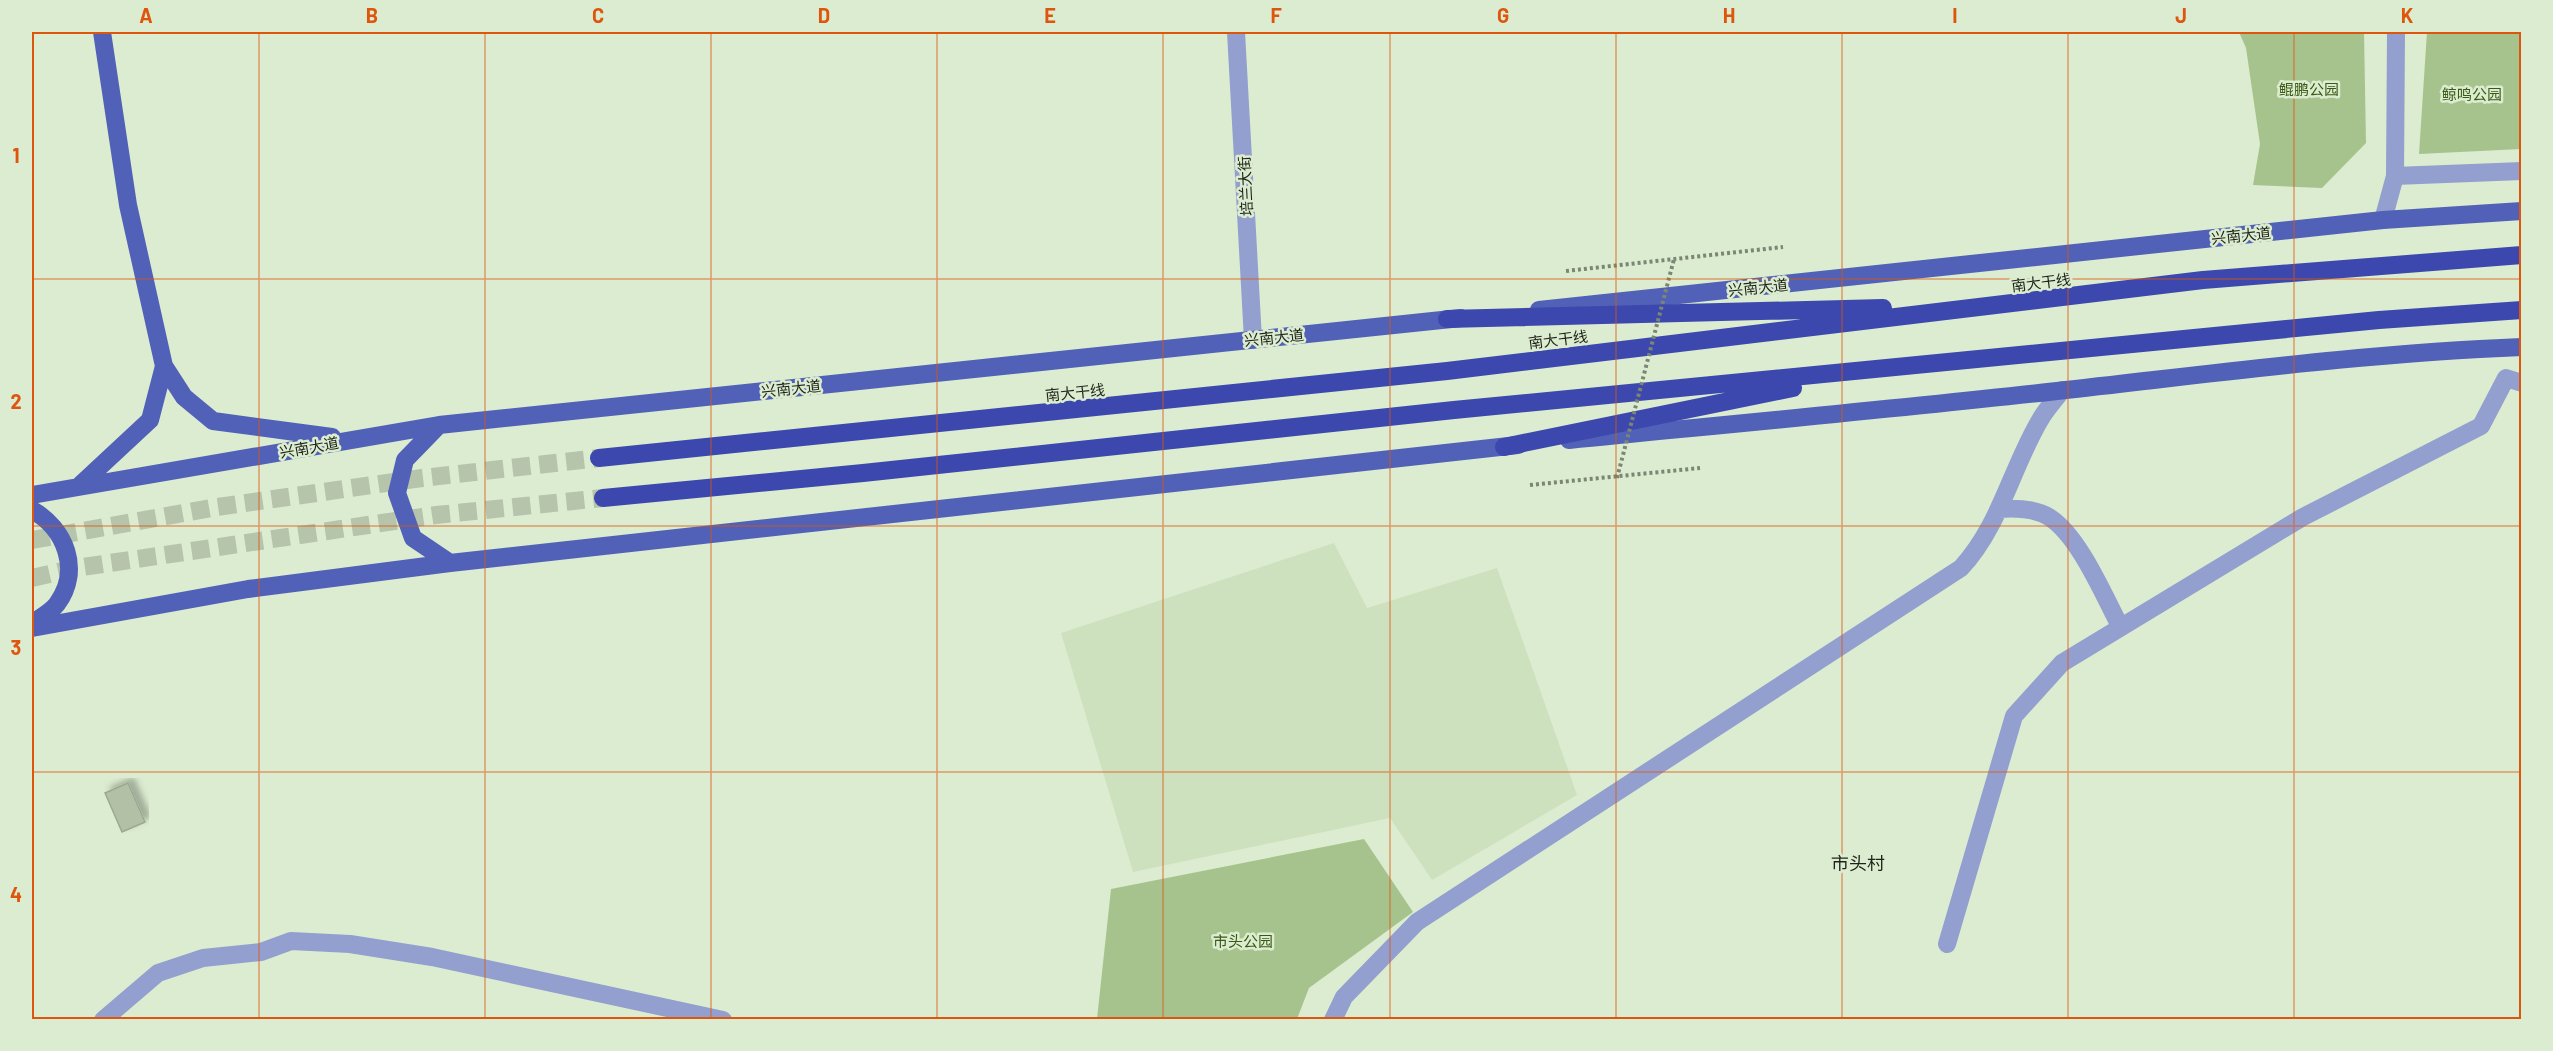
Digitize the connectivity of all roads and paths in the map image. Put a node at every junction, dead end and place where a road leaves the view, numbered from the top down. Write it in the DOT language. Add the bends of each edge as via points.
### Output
graph roads {
  1 [pos="102,32"];
  2 [pos="1236,32"];
  3 [pos="2396,32"];
  4 [pos="2522,171"];
  5 [pos="2395,176"];
  6 [pos="2522,211"];
  7 [pos="2383,220"];
  8 [pos="1783,247"];
  9 [pos="2522,255"];
  10 [pos="1674,259"];
  11 [pos="1566,271"];
  12 [pos="1996,305"];
  13 [pos="2522,310"];
  14 [pos="1447,319"];
  15 [pos="1253,340"];
  16 [pos="2522,346"];
  17 [pos="164,366"];
  18 [pos="1886,369"];
  19 [pos="2522,383"];
  20 [pos="2062,390"];
  21 [pos="439,425"];
  22 [pos="351,440"];
  23 [pos="1504,447"];
  24 [pos="599,458"];
  25 [pos="1701,468"];
  26 [pos="1617,478"];
  27 [pos="1530,484"];
  28 [pos="78,487"];
  29 [pos="32,495"];
  30 [pos="603,498"];
  31 [pos="1999,509"];
  32 [pos="32,510"];
  33 [pos="450,563"];
  34 [pos="32,624"];
  35 [pos="2120,626"];
  36 [pos="32,628"];
  37 [pos="1947,944"];
  38 [pos="103,1020"];
  39 [pos="723,1020"];
  40 [pos="1333,1020"];
  1 -- 17 [label="main road" via="128,205"];
  2 -- 15 [label="street, 培兰大街"];
  3 -- 5 [label="street"];
  4 -- 5 [label="street"];
  5 -- 7 [label="street"];
  6 -- 7 [label="main road, 兴南大道"];
  7 -- 14 [label="main road, 兴南大道"];
  8 -- 10 [label="path"];
  9 -- 12 [label="highway, 南大干线" via="2203,280"];
  10 -- 11 [label="path"];
  10 -- 26 [label="path, bridge"];
  12 -- 14 [label="highway"];
  12 -- 24 [label="highway, 南大干线" via="1448,370"];
  13 -- 18 [label="highway" via="2379,320"];
  14 -- 15 [label="main road, 兴南大道"];
  15 -- 21 [label="main road, 兴南大道"];
  16 -- 20 [label="main road" via="2212,371"];
  17 -- 22 [label="main road" via="184,397 213,421"];
  17 -- 28 [label="main road" via="150,420"];
  18 -- 23 [label="highway"];
  18 -- 30 [label="highway"];
  19 -- 35 [label="street" via="2506,378 2481,426 2303,517"];
  20 -- 23 [label="main road"];
  20 -- 31 [label="street" via="2040,419"];
  21 -- 22 [label="main road, 兴南大道"];
  21 -- 33 [label="main road" via="405,460 397,494 413,538"];
  22 -- 28 [label="main road, 兴南大道"];
  23 -- 33 [label="main road"];
  25 -- 26 [label="path"];
  26 -- 27 [label="path"];
  28 -- 29 [label="main road, 兴南大道"];
  31 -- 35 [label="street" via="2020,508 2049,516 2076,544"];
  31 -- 40 [label="street" via="1977,550 1952,574 1417,922 1344,997"];
  32 -- 34 [label="main road" via="46,518 67,546 69,578 57,604"];
  33 -- 36 [label="main road" via="248,589"];
  35 -- 37 [label="street" via="2062,663 2014,716"];
  38 -- 39 [label="street" via="159,973 203,958 261,952 291,941 350,944 432,957"];
}
